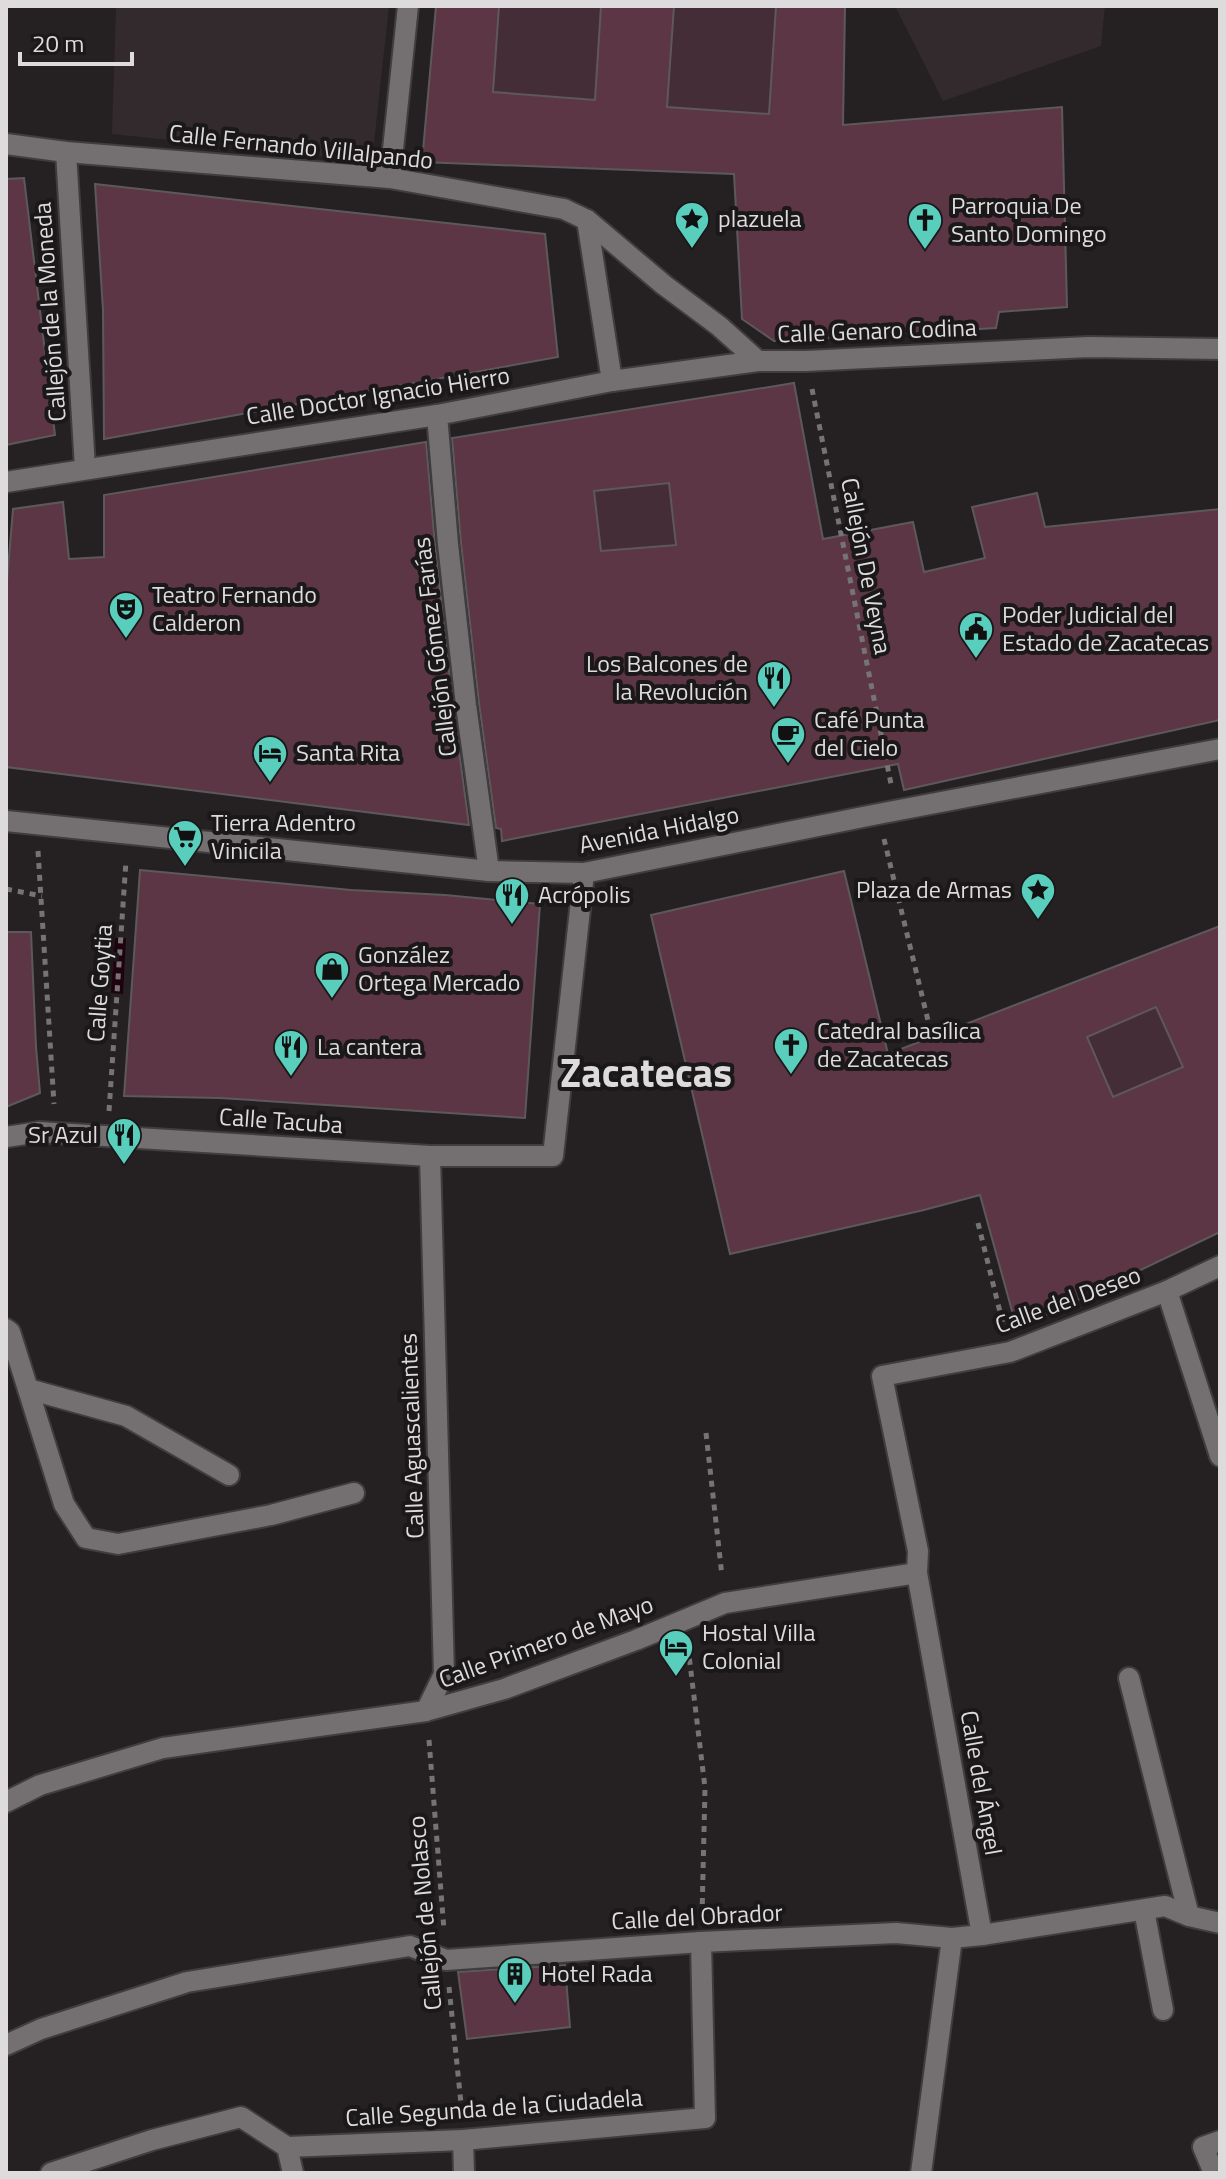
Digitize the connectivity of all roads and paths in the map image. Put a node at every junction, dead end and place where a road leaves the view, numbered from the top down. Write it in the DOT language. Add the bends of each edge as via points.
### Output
graph roads {
  1 [pos="408,6"];
  2 [pos="6,144"];
  3 [pos="66,152"];
  4 [pos="390,178"];
  5 [pos="587,220"];
  6 [pos="1220,349"];
  7 [pos="758,361"];
  8 [pos="806,361"];
  9 [pos="612,381"];
  10 [pos="437,415"];
  11 [pos="85,468"];
  12 [pos="6,482"];
  13 [pos="1220,749"];
  14 [pos="890,779"];
  15 [pos="878,814"];
  16 [pos="6,821"];
  17 [pos="129,832"];
  18 [pos="38,848"];
  19 [pos="489,871"];
  20 [pos="584,873"];
  21 [pos="6,889"];
  22 [pos="42,896"];
  23 [pos="932,1037"];
  24 [pos="56,1133"];
  25 [pos="107,1136"];
  26 [pos="6,1137"];
  27 [pos="430,1156"];
  28 [pos="978,1223"];
  29 [pos="1220,1266"];
  30 [pos="1167,1291"];
  31 [pos="6,1329"];
  32 [pos="1010,1352"];
  33 [pos="882,1376"];
  34 [pos="28,1389"];
  35 [pos="706,1433"];
  36 [pos="1220,1456"];
  37 [pos="229,1475"];
  38 [pos="354,1493"];
  39 [pos="917,1573"];
  40 [pos="725,1603"];
  41 [pos="685,1619"];
  42 [pos="1129,1678"];
  43 [pos="426,1711"];
  44 [pos="6,1802"];
  45 [pos="1144,1910"];
  46 [pos="1189,1916"];
  47 [pos="1220,1923"];
  48 [pos="982,1935"];
  49 [pos="952,1938"];
  50 [pos="701,1942"];
  51 [pos="446,1960"];
  52 [pos="1163,2010"];
  53 [pos="6,2045"];
  54 [pos="462,2111"];
  55 [pos="463,2140"];
  56 [pos="1220,2141"];
  57 [pos="287,2147"];
  58 [pos="51,2173"];
  59 [pos="293,2173"];
  60 [pos="464,2173"];
  61 [pos="921,2173"];
  62 [pos="1214,2173"];
  1 -- 4 [label="street"];
  2 -- 3 [label="street, Calle Fernando Villalpando"];
  3 -- 4 [label="street, Calle Fernando Villalpando"];
  3 -- 11 [label="street, Callejón de la Moneda"];
  4 -- 5 [label="street, Calle Fernando Villalpando" via="564,209"];
  5 -- 7 [label="street, Calle Genaro Codina"];
  5 -- 9 [label="street"];
  6 -- 8 [label="street, Calle Genaro Codina" via="1089,347"];
  7 -- 8 [label="street, Calle Genaro Codina"];
  7 -- 9 [label="street, Calle Doctor Ignacio Hierro"];
  8 -- 14 [label="path, Callejón De Veyna"];
  9 -- 10 [label="street, Calle Doctor Ignacio Hierro"];
  10 -- 11 [label="street, Calle Doctor Ignacio Hierro"];
  10 -- 19 [label="street, Callejón Gómez Farías"];
  11 -- 12 [label="street, Calle Doctor Ignacio Hierro"];
  13 -- 15 [label="street, Avenida Hidalgo"];
  15 -- 20 [label="street, Avenida Hidalgo"];
  15 -- 23 [label="path"];
  16 -- 17 [label="street, Avenida Hidalgo"];
  17 -- 19 [label="street, Avenida Hidalgo"];
  17 -- 25 [label="path, Calle Goytia"];
  18 -- 22 [label="path"];
  19 -- 20 [label="street, Avenida Hidalgo"];
  20 -- 27 [label="street, Calle Tacuba" via="553,1156"];
  21 -- 22 [label="path"];
  22 -- 24 [label="path"];
  24 -- 25 [label="street, Calle Tacuba"];
  24 -- 26 [label="street, Calle Tacuba"];
  25 -- 27 [label="street, Calle Tacuba"];
  27 -- 43 [label="street, Calle Aguascalientes" via="444,1674"];
  28 -- 32 [label="path"];
  29 -- 30 [label="street, Calle del Deseo"];
  30 -- 32 [label="street, Calle del Deseo"];
  30 -- 36 [label="street"];
  31 -- 34 [label="street"];
  32 -- 33 [label="street, Calle del Deseo"];
  33 -- 39 [label="street, Calle del Ángel" via="918,1551"];
  34 -- 37 [label="street" via="126,1416"];
  34 -- 38 [label="street" via="64,1504 86,1538 118,1544"];
  35 -- 40 [label="path"];
  39 -- 40 [label="street, Calle Primero de Mayo"];
  39 -- 48 [label="street, Calle del Ángel"];
  40 -- 41 [label="street, Calle Primero de Mayo"];
  41 -- 43 [label="street, Calle Primero de Mayo" via="504,1689"];
  41 -- 50 [label="path" via="705,1788"];
  42 -- 46 [label="street"];
  43 -- 44 [label="street, Calle Primero de Mayo" via="163,1748 40,1785"];
  43 -- 51 [label="path, Callejón de Nolasco"];
  45 -- 46 [label="street" via="1165,1906"];
  45 -- 48 [label="street"];
  45 -- 52 [label="street"];
  46 -- 47 [label="street"];
  48 -- 49 [label="street"];
  49 -- 50 [label="street, Calle del Obrador" via="896,1933"];
  49 -- 61 [label="street"];
  50 -- 51 [label="street, Calle del Obrador"];
  50 -- 55 [label="street, Calle Segunda de la Ciudadela" via="705,2118"];
  51 -- 53 [label="street" via="410,1946 187,1982"];
  51 -- 54 [label="path, Callejón de Nolasco"];
  55 -- 57 [label="street, Calle Segunda de la Ciudadela"];
  55 -- 60 [label="street"];
  56 -- 62 [label="street" via="1203,2147"];
  57 -- 58 [label="street" via="241,2117"];
  57 -- 59 [label="street"];
}
